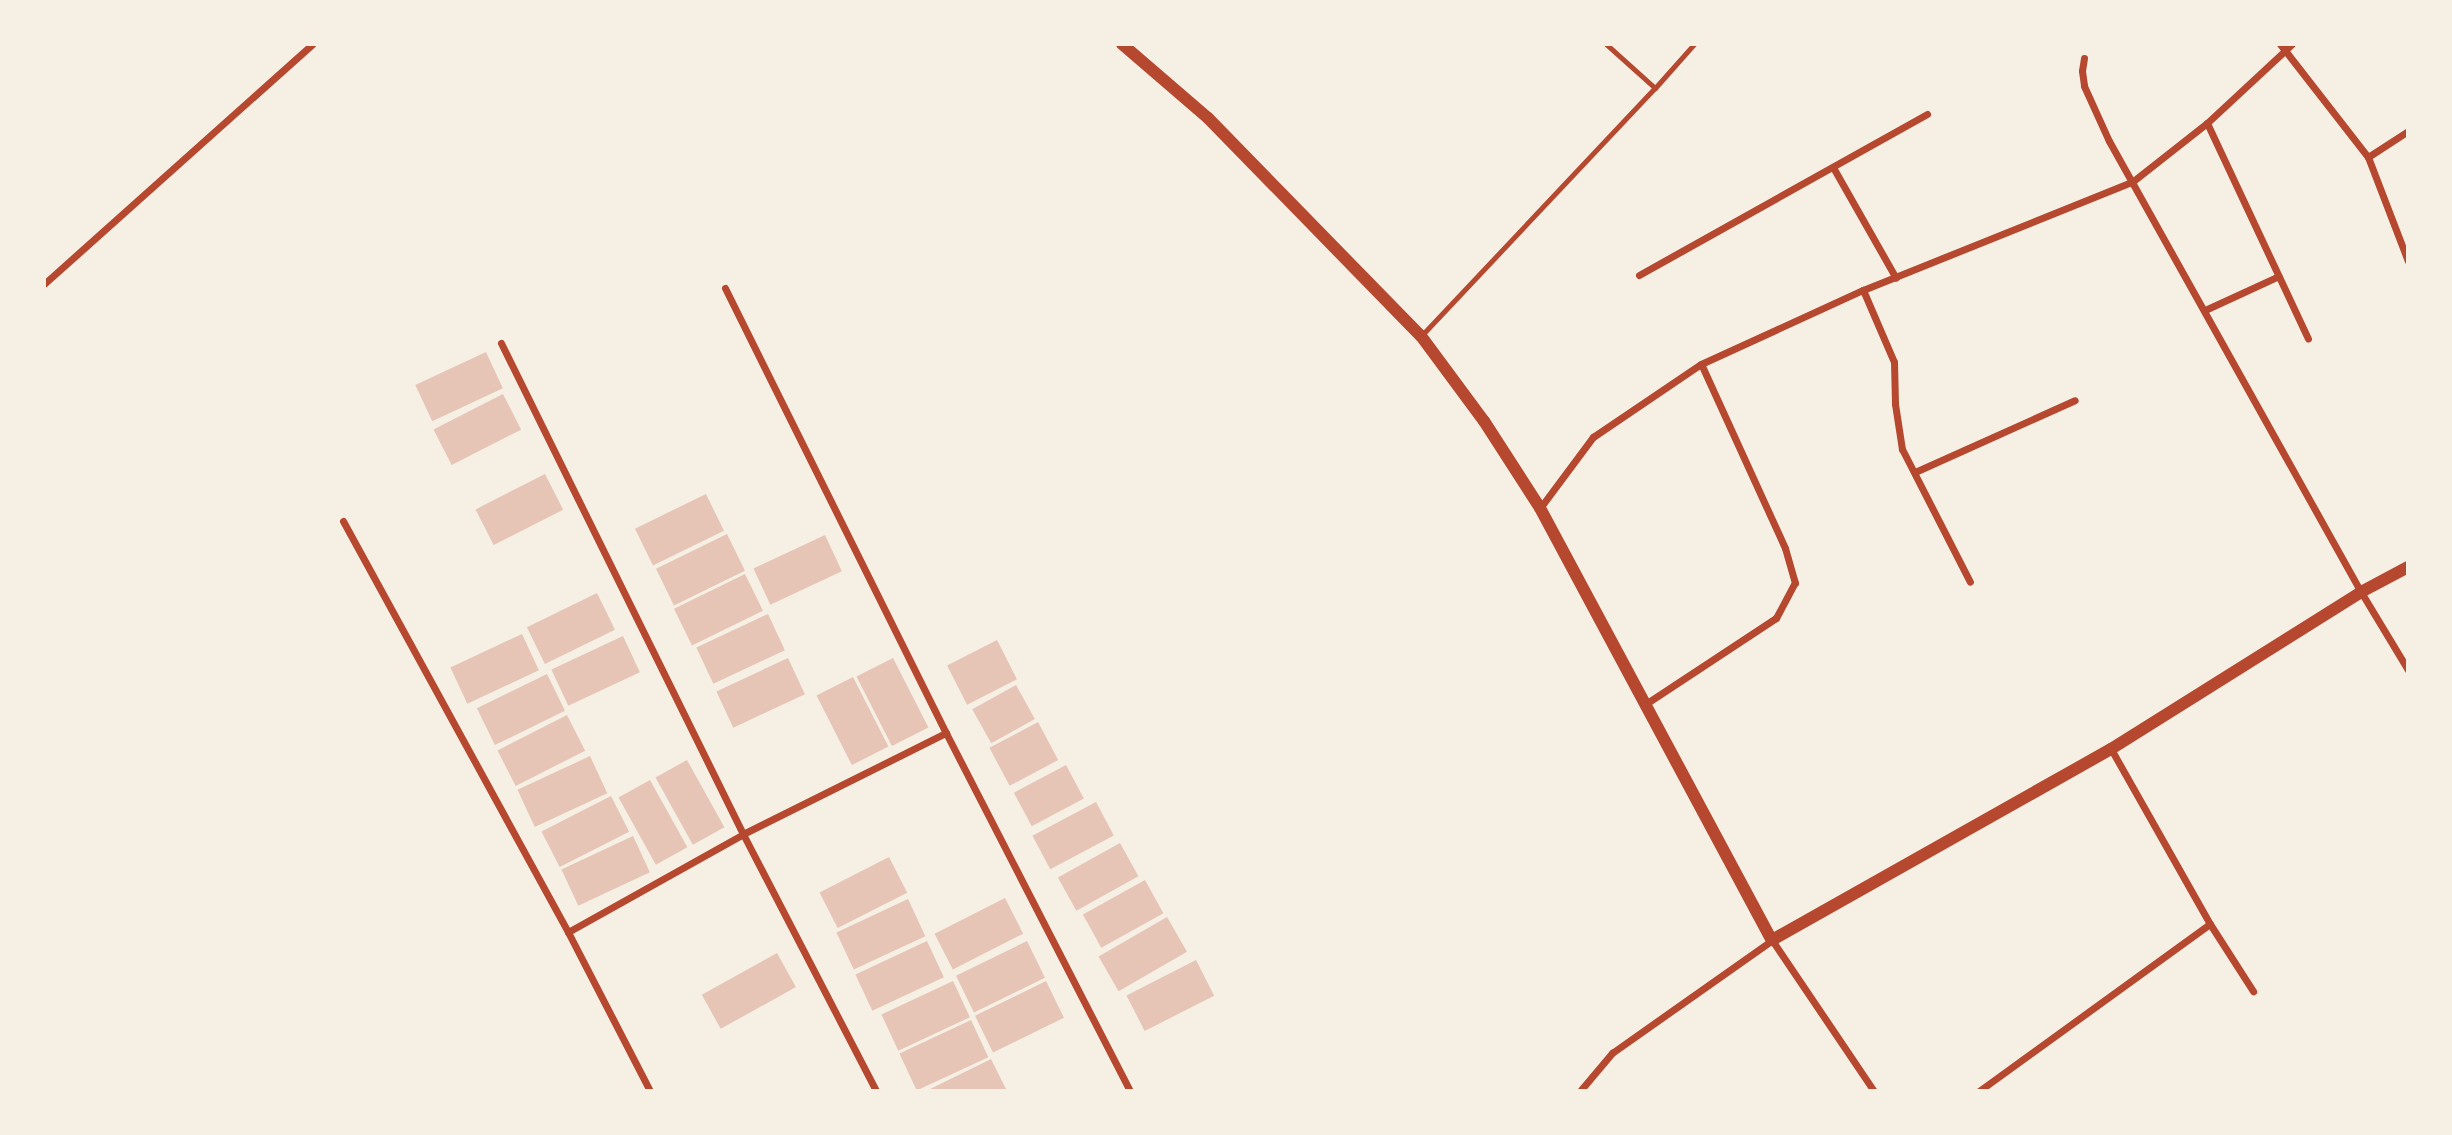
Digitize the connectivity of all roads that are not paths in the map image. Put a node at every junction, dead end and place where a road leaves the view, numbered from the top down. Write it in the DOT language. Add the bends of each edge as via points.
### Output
graph roads {
  1 [pos="312,44"];
  2 [pos="1606,44"];
  3 [pos="1694,44"];
  4 [pos="2292,44"];
  5 [pos="1130,47"];
  6 [pos="2281,48"];
  7 [pos="2084,58"];
  8 [pos="1655,88"];
  9 [pos="1927,114"];
  10 [pos="2207,123"];
  11 [pos="2408,131"];
  12 [pos="2368,157"];
  13 [pos="1834,169"];
  14 [pos="2132,182"];
  15 [pos="2408,261"];
  16 [pos="1639,275"];
  17 [pos="2280,276"];
  18 [pos="1896,278"];
  19 [pos="44,284"];
  20 [pos="725,288"];
  21 [pos="1863,290"];
  22 [pos="2204,310"];
  23 [pos="1421,336"];
  24 [pos="2308,339"];
  25 [pos="501,343"];
  26 [pos="1701,364"];
  27 [pos="2075,400"];
  28 [pos="1914,472"];
  29 [pos="1540,509"];
  30 [pos="343,522"];
  31 [pos="2408,567"];
  32 [pos="1970,582"];
  33 [pos="2361,592"];
  34 [pos="2408,670"];
  35 [pos="1644,706"];
  36 [pos="946,733"];
  37 [pos="2111,750"];
  38 [pos="743,834"];
  39 [pos="2210,924"];
  40 [pos="568,932"];
  41 [pos="1772,940"];
  42 [pos="2253,991"];
  43 [pos="650,1091"];
  44 [pos="876,1091"];
  45 [pos="1130,1091"];
  46 [pos="1580,1091"];
  47 [pos="1874,1091"];
  48 [pos="1979,1091"];
  1 -- 19 [label="street"];
  2 -- 8 [label="lane"];
  3 -- 8 [label="lane"];
  4 -- 6 [label="street"];
  5 -- 23 [label="street" via="1208,118"];
  6 -- 10 [label="street"];
  6 -- 12 [label="street"];
  7 -- 14 [label="street" via="2084,86"];
  8 -- 23 [label="lane"];
  9 -- 13 [label="street"];
  10 -- 14 [label="street"];
  10 -- 17 [label="street"];
  11 -- 12 [label="street"];
  12 -- 15 [label="street"];
  13 -- 16 [label="street"];
  13 -- 18 [label="street"];
  14 -- 18 [label="street"];
  14 -- 22 [label="street"];
  17 -- 22 [label="street"];
  17 -- 24 [label="street"];
  18 -- 21 [label="street"];
  20 -- 36 [label="street"];
  21 -- 26 [label="street"];
  21 -- 28 [label="street" via="1894,362 1902,449"];
  22 -- 33 [label="street"];
  23 -- 29 [label="street" via="1485,421"];
  25 -- 38 [label="street"];
  26 -- 29 [label="street" via="1593,437"];
  26 -- 35 [label="street" via="1785,548 1794,583 1776,618"];
  27 -- 28 [label="street"];
  28 -- 32 [label="street"];
  29 -- 35 [label="street"];
  30 -- 40 [label="street"];
  31 -- 33 [label="street"];
  33 -- 34 [label="street"];
  33 -- 37 [label="street"];
  35 -- 41 [label="street"];
  36 -- 38 [label="street"];
  36 -- 45 [label="street"];
  37 -- 39 [label="street"];
  37 -- 41 [label="street"];
  38 -- 40 [label="street"];
  38 -- 44 [label="street"];
  39 -- 42 [label="street"];
  39 -- 48 [label="street"];
  40 -- 43 [label="street"];
  41 -- 46 [label="street" via="1612,1053"];
  41 -- 47 [label="street"];
}
